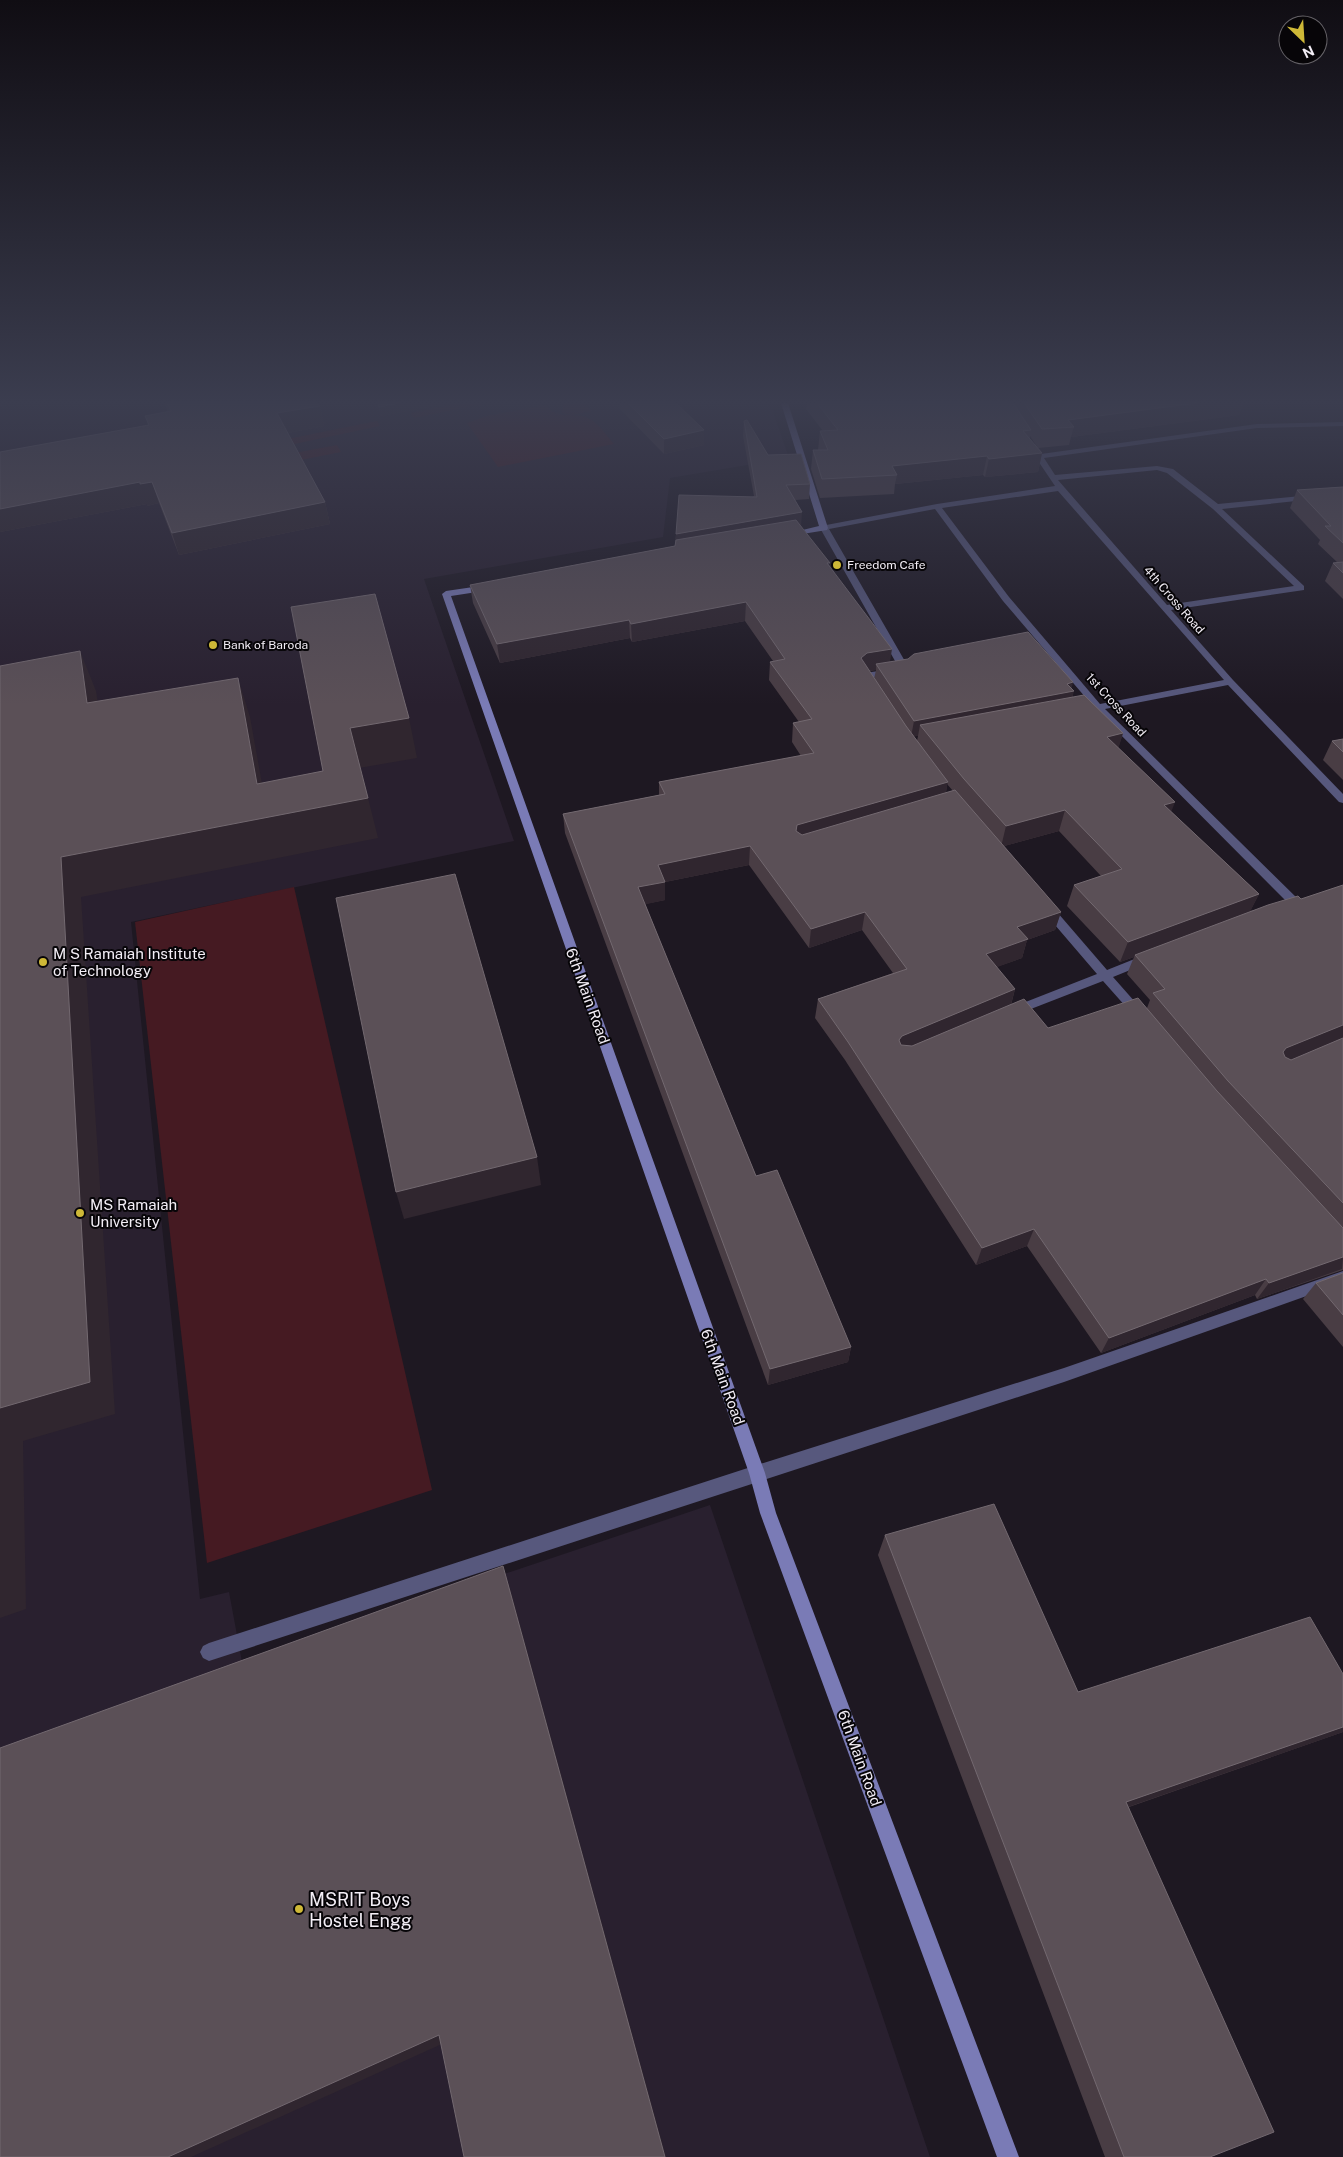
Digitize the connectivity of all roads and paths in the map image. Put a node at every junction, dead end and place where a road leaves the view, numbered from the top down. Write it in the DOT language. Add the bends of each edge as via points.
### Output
graph roads {
  1 [pos="816,504"];
  2 [pos="953,504"];
  3 [pos="1074,504"];
  4 [pos="1212,504"];
  5 [pos="1249,504"];
  6 [pos="937,506"];
  7 [pos="1216,507"];
  8 [pos="824,528"];
  9 [pos="777,536"];
  10 [pos="493,586"];
  11 [pos="1165,608"];
  12 [pos="1230,682"];
  13 [pos="876,692"];
  14 [pos="1098,707"];
  15 [pos="1079,711"];
  16 [pos="1341,797"];
  17 [pos="1041,901"];
  18 [pos="1295,904"];
  19 [pos="1159,954"];
  20 [pos="1105,974"];
  21 [pos="1003,1016"];
  22 [pos="1147,1024"];
  23 [pos="1343,1277"];
  24 [pos="757,1473"];
  25 [pos="209,1652"];
  26 [pos="1008,2157"];
  1 -- 8 [label="street"];
  2 -- 6 [label="street"];
  3 -- 11 [label="street, 4th Cross Road"];
  4 -- 7 [label="street"];
  5 -- 7 [label="street"];
  6 -- 8 [label="street"];
  6 -- 14 [label="street, 1st Cross Road" via="1006,599"];
  7 -- 11 [label="street" via="1301,588"];
  8 -- 9 [label="street"];
  8 -- 13 [label="street" via="905,670 865,676"];
  10 -- 24 [label="street, 6th Main Road" via="446,594"];
  11 -- 12 [label="street, 4th Cross Road"];
  12 -- 14 [label="street"];
  12 -- 16 [label="street, 4th Cross Road"];
  14 -- 15 [label="street"];
  14 -- 18 [label="street, 1st Cross Road"];
  17 -- 20 [label="street"];
  19 -- 20 [label="street"];
  20 -- 21 [label="street"];
  20 -- 22 [label="street"];
  23 -- 24 [label="street" via="1064,1375"];
  24 -- 25 [label="street"];
  24 -- 26 [label="street, 6th Main Road" via="768,1513"];
}
